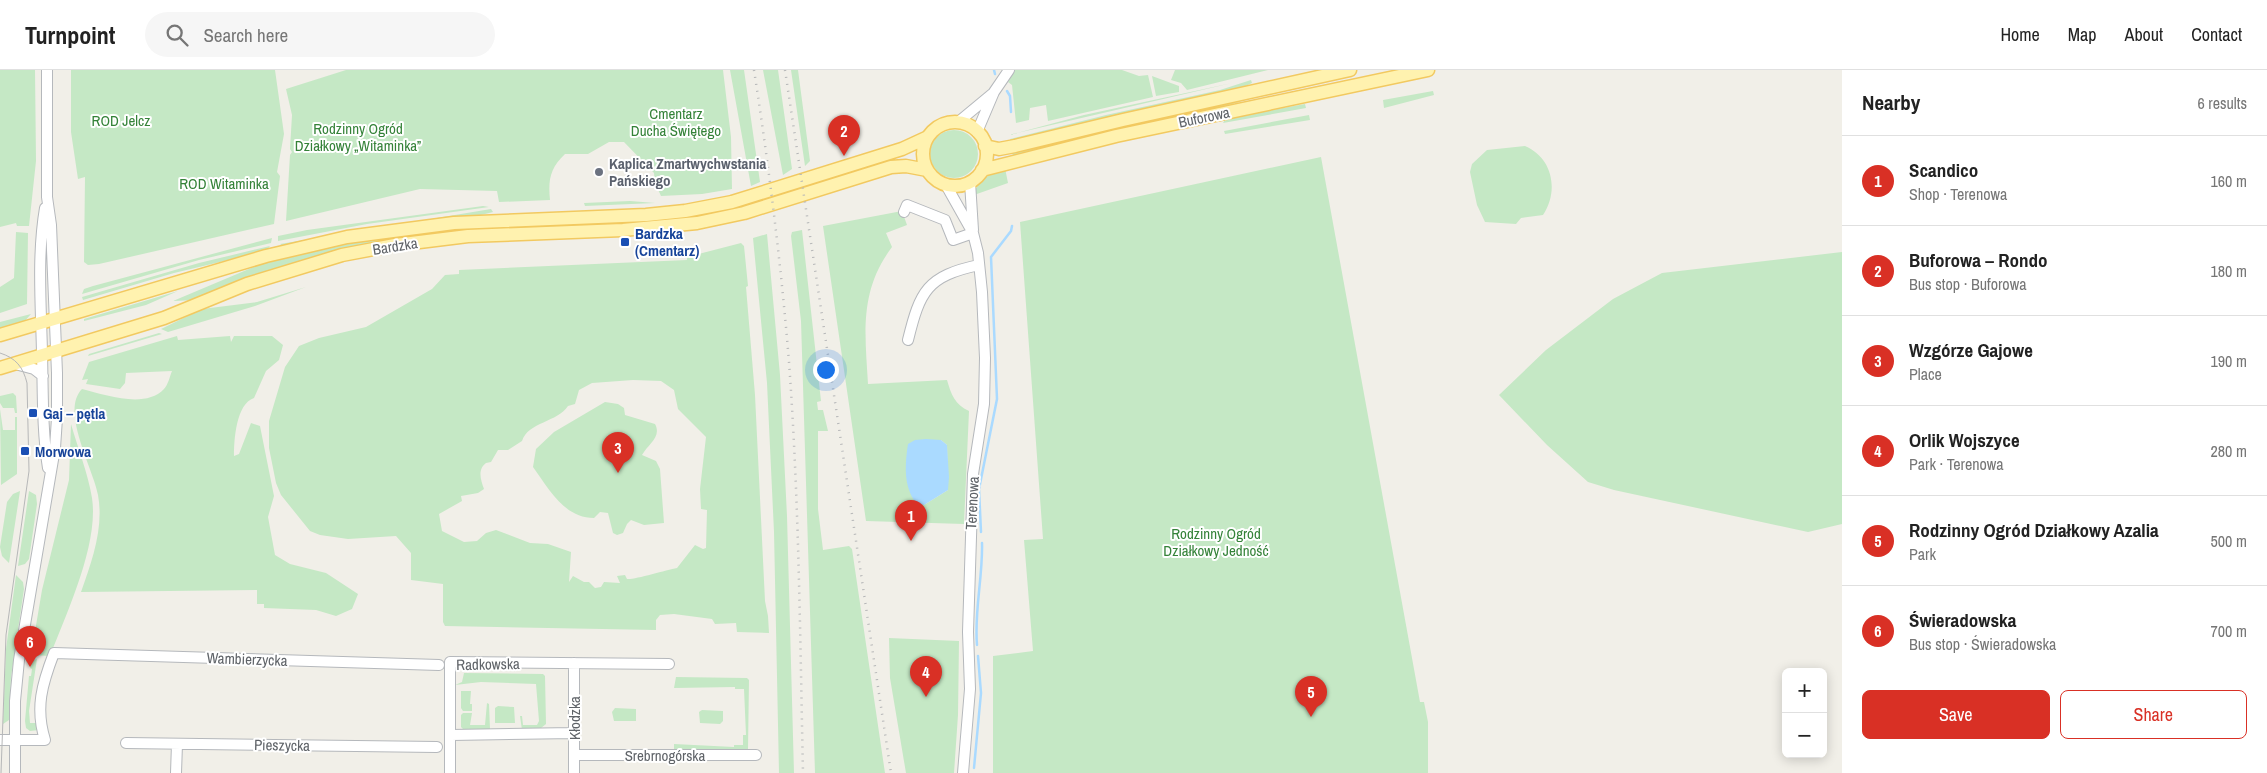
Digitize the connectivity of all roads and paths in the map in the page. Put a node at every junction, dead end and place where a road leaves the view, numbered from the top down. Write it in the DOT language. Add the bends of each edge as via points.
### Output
graph roads {
  1 [pos="47,70"];
  2 [pos="1009,70"];
  3 [pos="1350,70"];
  4 [pos="1428,70"];
  5 [pos="1331,72"];
  6 [pos="1344,88"];
  7 [pos="994,92"];
  8 [pos="1324,92"];
  9 [pos="957,123"];
  10 [pos="977,132"];
  11 [pos="928,137"];
  12 [pos="986,146"];
  13 [pos="927,170"];
  14 [pos="982,170"];
  15 [pos="970,182"];
  16 [pos="946,185"];
  17 [pos="47,197"];
  18 [pos="904,212"];
  19 [pos="973,233"];
  20 [pos="979,265"];
  21 [pos="56,319"];
  22 [pos="41,323"];
  23 [pos="0,335"];
  24 [pos="908,340"];
  25 [pos="56,351"];
  26 [pos="42,354"];
  27 [pos="14,363"];
  28 [pos="0,368"];
  29 [pos="43,376"];
  30 [pos="50,475"];
  31 [pos="574,663"];
  32 [pos="669,664"];
  33 [pos="439,665"];
  34 [pos="574,733"];
  35 [pos="451,735"];
  36 [pos="0,740"];
  37 [pos="15,740"];
  38 [pos="126,743"];
  39 [pos="177,744"];
  40 [pos="437,746"];
  41 [pos="574,755"];
  42 [pos="756,755"];
  43 [pos="15,773"];
  44 [pos="176,773"];
  45 [pos="450,773"];
  46 [pos="574,773"];
  47 [pos="963,773"];
  1 -- 17 [label="street"];
  2 -- 7 [label="street"];
  3 -- 5 [label="main road, Buforowa"];
  4 -- 6 [label="main road, Buforowa"];
  5 -- 6 [label="street"];
  5 -- 8 [label="street"];
  5 -- 12 [label="main road, Buforowa" via="1015,146 999,149"];
  6 -- 8 [label="main road, Buforowa"];
  7 -- 9 [label="street"];
  7 -- 10 [label="street"];
  8 -- 14 [label="main road, Buforowa" via="1116,136"];
  9 -- 10 [label="main road"];
  9 -- 11 [label="main road" via="939,127"];
  10 -- 12 [label="main road"];
  11 -- 13 [label="main road" via="923,150"];
  11 -- 21 [label="main road, Bardzka" via="902,149 719,206 646,215 454,223 347,237 271,254"];
  12 -- 14 [label="main road"];
  13 -- 16 [label="main road"];
  13 -- 25 [label="main road, Bardzka" via="891,167 744,213 697,223 647,229 468,236 342,255 247,284 164,318"];
  14 -- 15 [label="main road"];
  15 -- 16 [label="main road" via="960,186"];
  15 -- 19 [label="street, Terenowa"];
  16 -- 19 [label="street, Terenowa"];
  17 -- 21 [label="street"];
  17 -- 22 [label="street" via="41,240"];
  18 -- 19 [label="street" via="907,205 945,220 953,240"];
  19 -- 20 [label="street, Terenowa"];
  20 -- 24 [label="street" via="932,283 922,295"];
  20 -- 47 [label="street, Terenowa" via="985,382 973,474 968,632 970,689"];
  21 -- 22 [label="main road, Bardzka"];
  21 -- 25 [label="street"];
  22 -- 23 [label="main road, Bardzka"];
  22 -- 26 [label="street"];
  25 -- 26 [label="main road, Bardzka"];
  25 -- 30 [label="street" via="57,418"];
  26 -- 27 [label="main road, Bardzka"];
  26 -- 29 [label="street"];
  27 -- 28 [label="main road, Bardzka"];
  27 -- 29 [label="street" via="34,369"];
  29 -- 30 [label="street" via="45,446"];
  30 -- 37 [label="street" via="19,660"];
  31 -- 32 [label="street"];
  31 -- 34 [label="street, Kłodzka"];
  31 -- 35 [label="street, Radkowska" via="450,662"];
  33 -- 37 [label="street, Wambierzycka" via="54,654 39,700 45,740"];
  34 -- 35 [label="street"];
  34 -- 41 [label="street, Kłodzka"];
  35 -- 45 [label="street, Radkowska"];
  36 -- 37 [label="street"];
  37 -- 43 [label="street"];
  38 -- 39 [label="street, Pieszycka"];
  39 -- 40 [label="street, Pieszycka"];
  39 -- 44 [label="street"];
  41 -- 42 [label="street, Srebrnogórska"];
  41 -- 46 [label="street, Kłodzka"];
}
